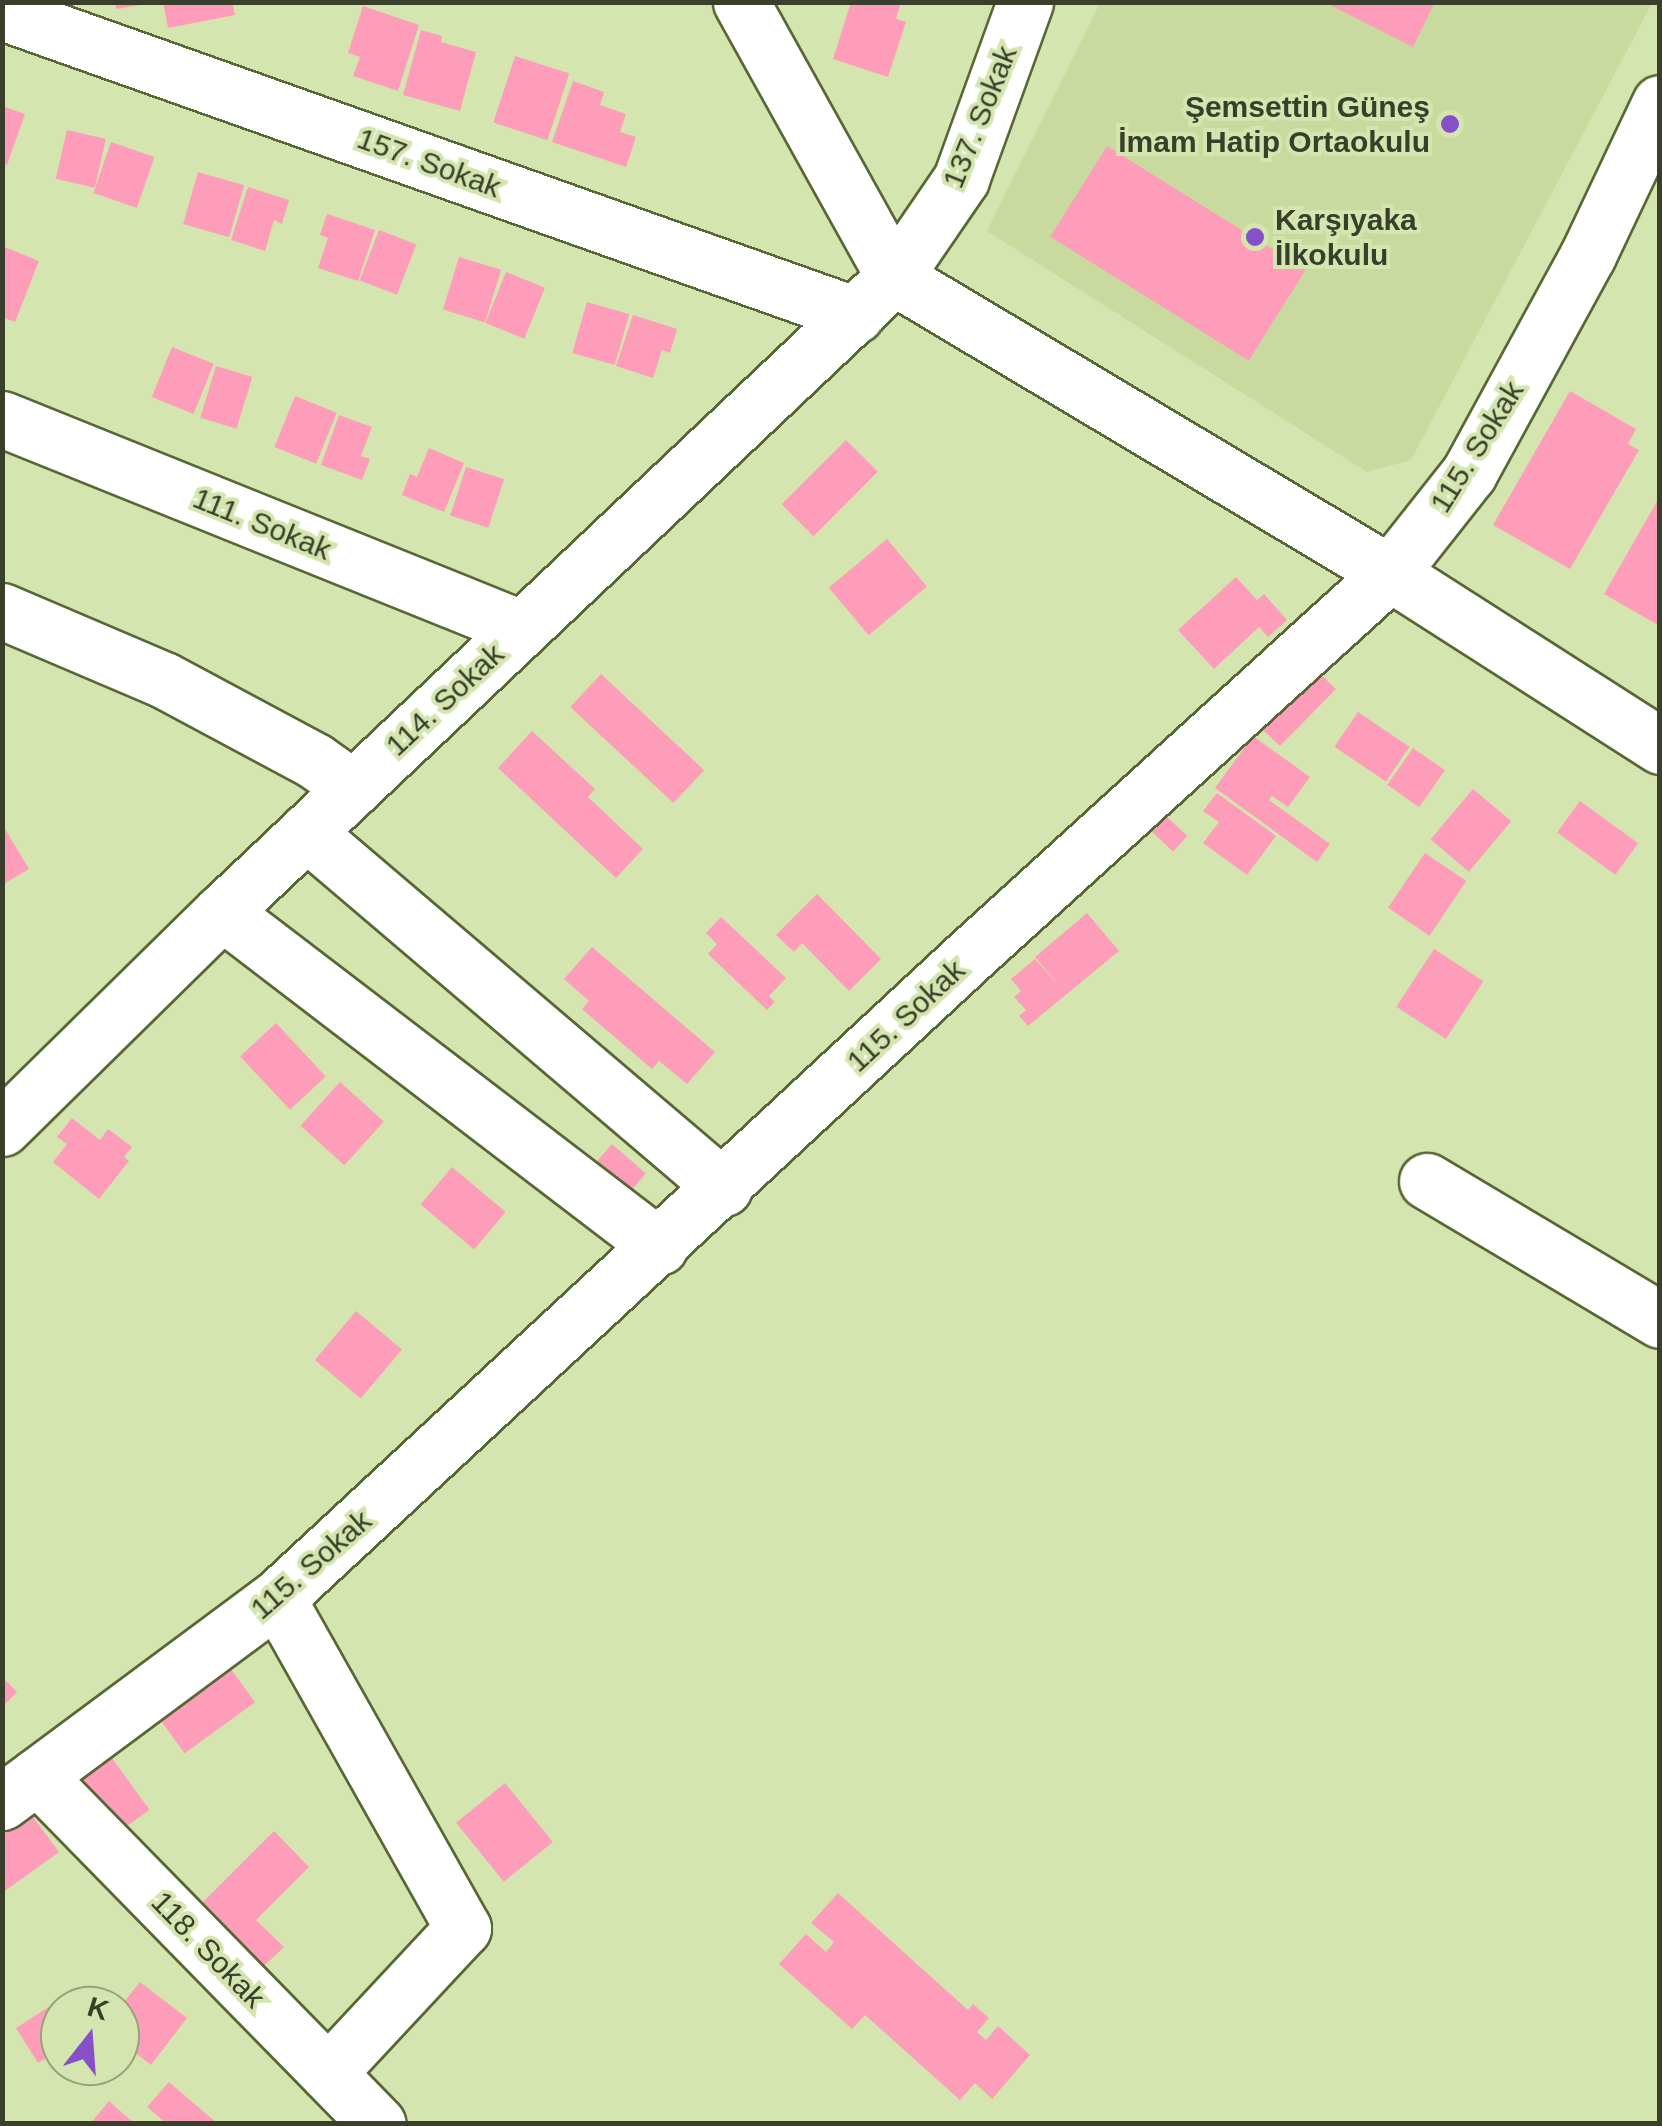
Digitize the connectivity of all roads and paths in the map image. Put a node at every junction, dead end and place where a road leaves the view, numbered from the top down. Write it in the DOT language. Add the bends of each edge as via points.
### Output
graph roads {
  1 [pos="741,2"];
  2 [pos="1025,2"];
  3 [pos="2,12"];
  4 [pos="1660,103"];
  5 [pos="894,277"];
  6 [pos="856,315"];
  7 [pos="2,420"];
  8 [pos="1390,574"];
  9 [pos="2,611"];
  10 [pos="521,628"];
  11 [pos="1660,746"];
  12 [pos="352,788"];
  13 [pos="306,832"];
  14 [pos="222,912"];
  15 [pos="2,1128"];
  16 [pos="1427,1180"];
  17 [pos="724,1188"];
  18 [pos="660,1247"];
  19 [pos="1660,1320"];
  20 [pos="277,1598"];
  21 [pos="20,1789"];
  22 [pos="328,2072"];
  23 [pos="378,2124"];
  1 -- 5 [label="street"];
  2 -- 5 [label="street, 137. Sokak" via="961,179"];
  3 -- 6 [label="street, 157. Sokak"];
  4 -- 8 [label="street, 115. Sokak" via="1588,255 1469,473"];
  5 -- 6 [label="street, 114. Sokak"];
  5 -- 8 [label="street"];
  6 -- 10 [label="street, 114. Sokak"];
  7 -- 10 [label="street, 111. Sokak"];
  8 -- 11 [label="street"];
  8 -- 17 [label="street, 115. Sokak"];
  9 -- 12 [label="street" via="164,680"];
  10 -- 12 [label="street, 114. Sokak"];
  12 -- 13 [label="street, 114. Sokak"];
  13 -- 14 [label="street, 114. Sokak"];
  13 -- 17 [label="street"];
  14 -- 15 [label="street, 114. Sokak"];
  14 -- 18 [label="street"];
  16 -- 19 [label="street"];
  17 -- 18 [label="street, 115. Sokak"];
  18 -- 20 [label="street, 115. Sokak"];
  20 -- 21 [label="street, 115. Sokak"];
  20 -- 22 [label="street" via="464,1928"];
  21 -- 22 [label="street, 118. Sokak"];
  22 -- 23 [label="street, 118. Sokak"];
}
